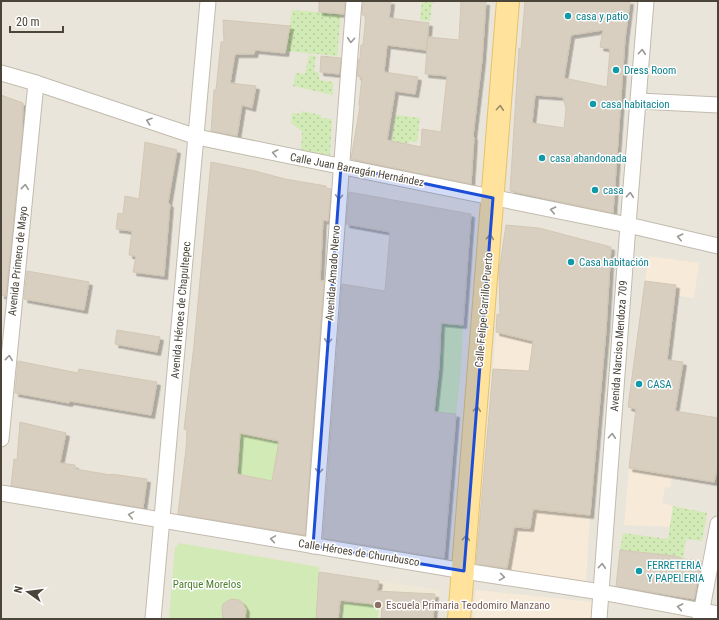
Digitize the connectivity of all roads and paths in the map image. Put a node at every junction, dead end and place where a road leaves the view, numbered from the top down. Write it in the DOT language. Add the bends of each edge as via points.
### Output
graph roads {
  1 [pos="208,1"];
  2 [pos="354,1"];
  3 [pos="508,1"];
  4 [pos="646,1"];
  5 [pos="1,73"];
  6 [pos="36,83"];
  7 [pos="639,101"];
  8 [pos="718,105"];
  9 [pos="197,137"];
  10 [pos="341,166"];
  11 [pos="493,198"];
  12 [pos="628,225"];
  13 [pos="718,246"];
  14 [pos="1,439"];
  15 [pos="1,493"];
  16 [pos="162,521"];
  17 [pos="718,524"];
  18 [pos="313,546"];
  19 [pos="464,571"];
  20 [pos="600,592"];
  21 [pos="718,614"];
  22 [pos="701,615"];
  23 [pos="153,619"];
  24 [pos="459,619"];
  25 [pos="599,619"];
  1 -- 9 [label="street, Avenida Héroes de Chapultepec"];
  2 -- 10 [label="street, Avenida Amado Nervo, one-way"];
  11 -- 3 [label="main road, Calle Felipe Carrillo Puerto, one-way"];
  7 -- 4 [label="street, Avenida Narciso Mendoza 709, one-way"];
  5 -- 6 [label="street, Calle Juan Barragán Hernández"];
  9 -- 6 [label="street, Calle Juan Barragán Hernández, one-way"];
  14 -- 6 [label="street, Avenida Primero de Mayo, one-way"];
  7 -- 8 [label="street"];
  12 -- 7 [label="street, Avenida Narciso Mendoza 709, one-way"];
  10 -- 9 [label="street, Calle Juan Barragán Hernández, one-way"];
  9 -- 16 [label="street, Avenida Héroes de Chapultepec"];
  10 -- 11 [label="street, Calle Juan Barragán Hernández"];
  10 -- 18 [label="street, Avenida Amado Nervo, one-way"];
  12 -- 11 [label="street, Calle Juan Barragán Hernández, one-way"];
  19 -- 11 [label="main road, Calle Felipe Carrillo Puerto, one-way"];
  13 -- 12 [label="street, Calle Juan Barragán Hernández, one-way"];
  20 -- 12 [label="street, Avenida Narciso Mendoza 709, one-way"];
  16 -- 15 [label="street, Calle Héroes de Churubusco, one-way"];
  18 -- 16 [label="street, Calle Héroes de Churubusco, one-way"];
  16 -- 23 [label="street, Avenida Héroes de Chapultepec"];
  17 -- 22 [label="street"];
  18 -- 19 [label="street, Calle Héroes de Churubusco"];
  19 -- 20 [label="street, Calle Héroes de Churubusco, one-way"];
  19 -- 24 [label="main road, Calle Felipe Carrillo Puerto"];
  22 -- 20 [label="street, Calle Héroes de Churubusco, one-way"];
  20 -- 25 [label="street, Avenida Narciso Mendoza 709"];
  21 -- 22 [label="street, Calle Héroes de Churubusco"];
}
